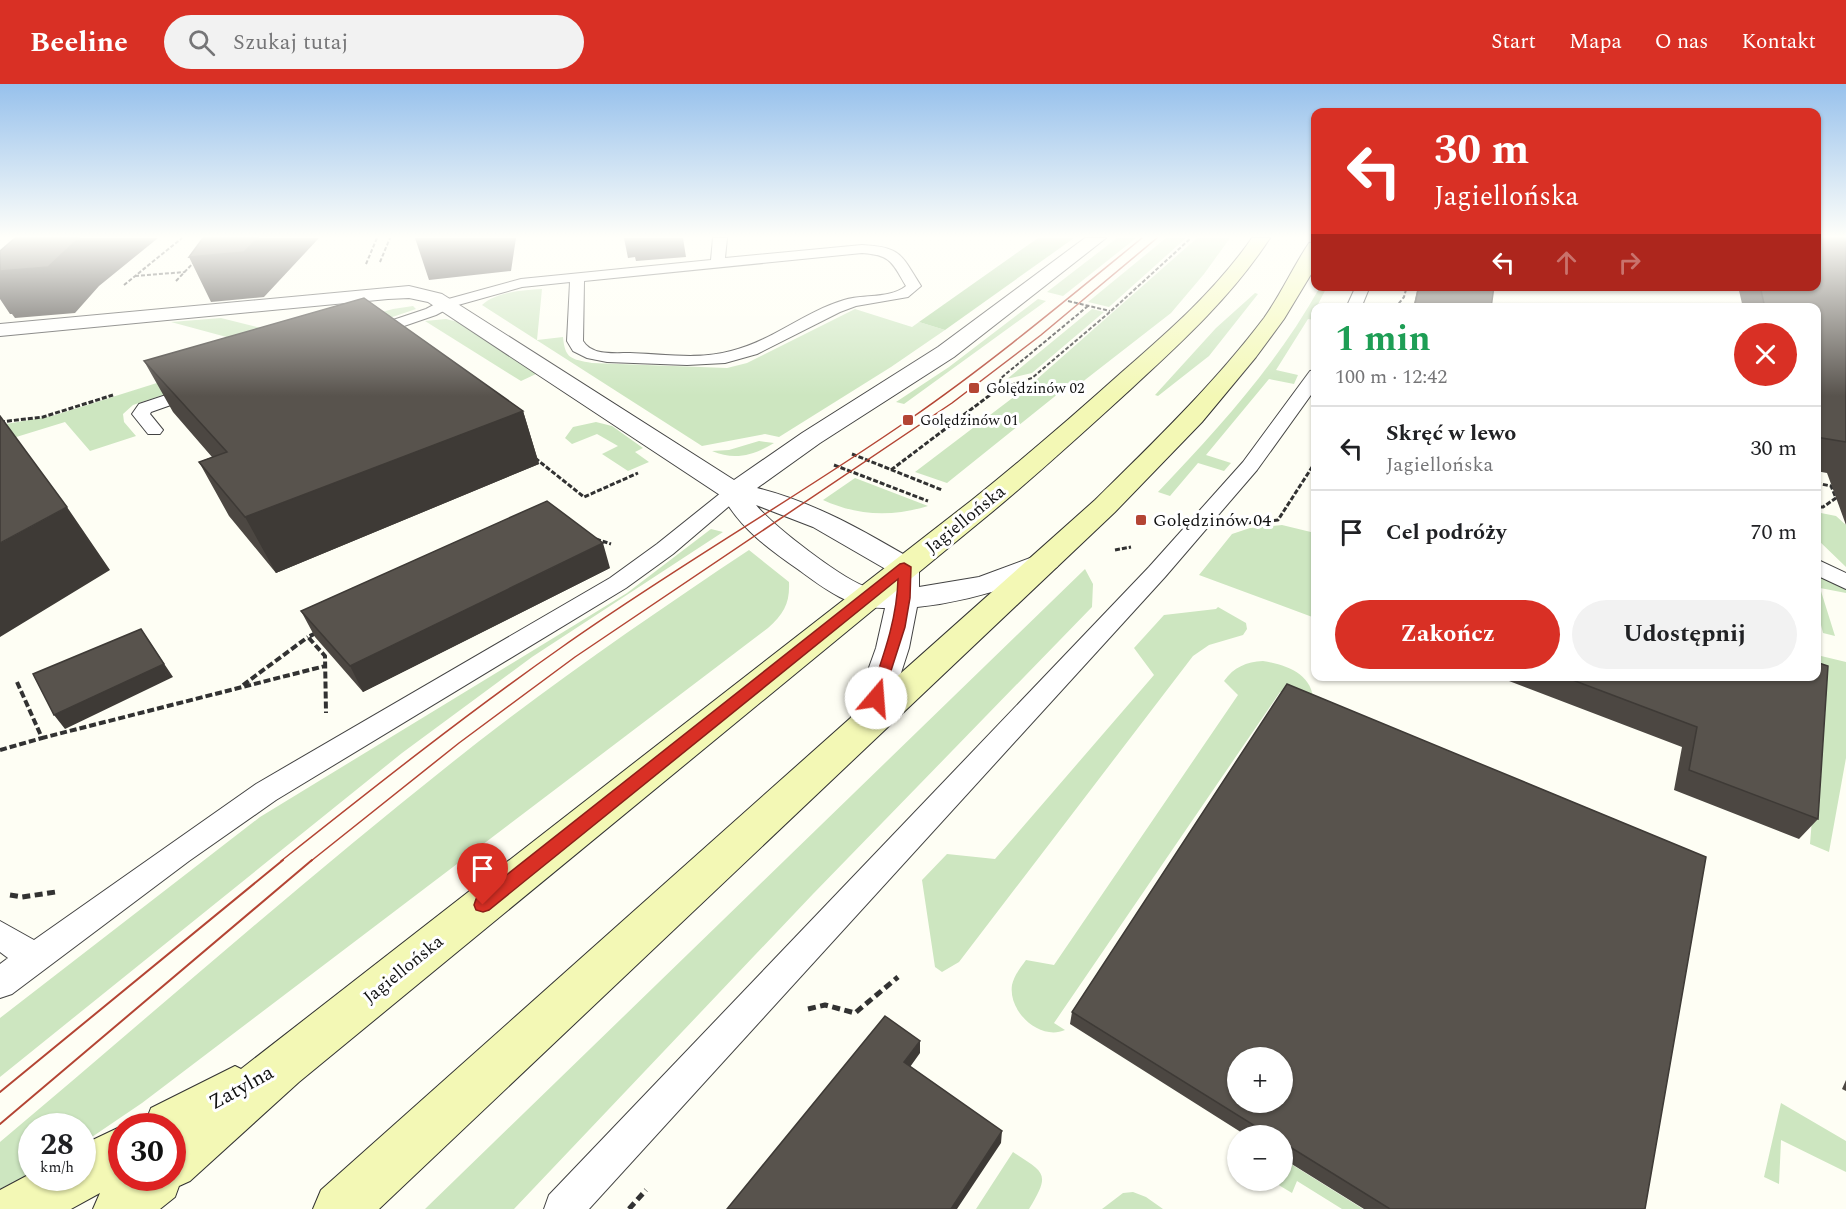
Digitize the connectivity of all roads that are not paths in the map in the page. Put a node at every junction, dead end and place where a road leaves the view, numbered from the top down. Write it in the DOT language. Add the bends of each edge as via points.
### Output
graph roads {
  1 [pos="491,290"];
  2 [pos="577,290"];
  3 [pos="910,290"];
  4 [pos="1027,290"];
  5 [pos="1221,290"];
  6 [pos="1290,290"];
  7 [pos="447,304"];
  8 [pos="0,330"];
  9 [pos="352,338"];
  10 [pos="1311,382"];
  11 [pos="206,386"];
  12 [pos="154,430"];
  13 [pos="734,492"];
  14 [pos="1046,561"];
  15 [pos="1821,569"];
  16 [pos="1846,582"];
  17 [pos="892,588"];
  18 [pos="866,726"];
  19 [pos="0,934"];
  20 [pos="34,957"];
  21 [pos="0,983"];
  22 [pos="282,1065"];
  23 [pos="186,1117"];
  24 [pos="186,1151"];
  25 [pos="51,1191"];
  26 [pos="141,1191"];
  27 [pos="18,1209"];
  28 [pos="120,1209"];
  29 [pos="340,1209"];
  30 [pos="563,1209"];
  1 -- 7 [label="lane"];
  2 -- 3 [label="lane" via="575,341 579,348 598,356 687,360 746,352 844,305"];
  4 -- 13 [label="street" via="946,352"];
  5 -- 17 [label="main road, Jagiellońska" via="1075,427 967,517"];
  6 -- 14 [label="main road" via="1214,392"];
  7 -- 8 [label="street" via="419,293 388,293"];
  7 -- 9 [label="lane"];
  7 -- 13 [label="street"];
  10 -- 30 [label="lane" via="1250,466 1157,572"];
  11 -- 12 [label="lane" via="146,408 141,414"];
  13 -- 17 [label="street" via="804,510"];
  13 -- 17 [label="street" via="765,534 835,581"];
  13 -- 20 [label="lane" via="618,583 283,781"];
  14 -- 17 [label="street" via="995,583 933,596"];
  14 -- 18 [label="main road"];
  15 -- 16 [label="lane"];
  17 -- 18 [label="street" via="894,644"];
  17 -- 22 [label="main road, Jagiellońska"];
  18 -- 29 [label="main road"];
  19 -- 20 [label="lane"];
  20 -- 21 [label="lane"];
  22 -- 23 [label="main road, Zatylna"];
  22 -- 24 [label="main road, Jagiellońska"];
  25 -- 27 [label="main road"];
  26 -- 28 [label="main road"];
}
